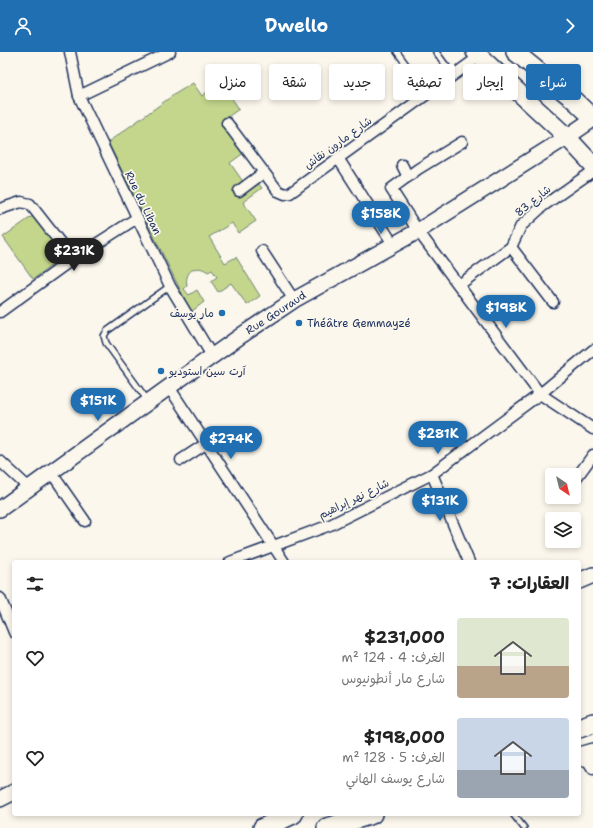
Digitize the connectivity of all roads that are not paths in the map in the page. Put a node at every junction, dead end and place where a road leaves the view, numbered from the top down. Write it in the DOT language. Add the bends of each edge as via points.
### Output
graph roads {
  1 [pos="70,52"];
  2 [pos="170,52"];
  3 [pos="397,52"];
  4 [pos="436,52"];
  5 [pos="515,52"];
  6 [pos="477,54"];
  7 [pos="406,64"];
  8 [pos="445,64"];
  9 [pos="455,73"];
  10 [pos="79,96"];
  11 [pos="419,100"];
  12 [pos="593,118"];
  13 [pos="227,123"];
  14 [pos="567,137"];
  15 [pos="462,142"];
  16 [pos="338,158"];
  17 [pos="402,165"];
  18 [pos="593,165"];
  19 [pos="593,171"];
  20 [pos="263,173"];
  21 [pos="408,177"];
  22 [pos="239,191"];
  23 [pos="0,209"];
  24 [pos="137,218"];
  25 [pos="418,231"];
  26 [pos="393,244"];
  27 [pos="511,247"];
  28 [pos="262,251"];
  29 [pos="73,259"];
  30 [pos="459,285"];
  31 [pos="170,286"];
  32 [pos="294,300"];
  33 [pos="553,302"];
  34 [pos="0,312"];
  35 [pos="593,350"];
  36 [pos="212,356"];
  37 [pos="169,387"];
  38 [pos="540,394"];
  39 [pos="149,402"];
  40 [pos="593,429"];
  41 [pos="207,443"];
  42 [pos="593,455"];
  43 [pos="181,460"];
  44 [pos="0,461"];
  45 [pos="581,471"];
  46 [pos="51,472"];
  47 [pos="432,474"];
  48 [pos="29,488"];
  49 [pos="0,509"];
  50 [pos="85,521"];
  51 [pos="274,546"];
  52 [pos="236,560"];
  53 [pos="283,560"];
  54 [pos="468,560"];
  55 [pos="593,575"];
  56 [pos="581,580"];
  57 [pos="0,598"];
  58 [pos="12,627"];
  59 [pos="593,723"];
  60 [pos="581,727"];
  61 [pos="12,793"];
  62 [pos="0,799"];
  63 [pos="285,816"];
  64 [pos="366,816"];
  65 [pos="515,816"];
  66 [pos="263,828"];
  67 [pos="328,828"];
  68 [pos="524,828"];
  1 -- 10 [label="street, Rue du Liban"];
  2 -- 10 [label="street"];
  3 -- 7 [label="lane"];
  4 -- 8 [label="lane"];
  5 -- 12 [label="main road"];
  6 -- 9 [label="street, شارع مارون نقاش"];
  6 -- 14 [label="main road"];
  10 -- 24 [label="street, Rue du Liban"];
  11 -- 16 [label="street, شارع مارون نقاش"];
  12 -- 14 [label="street, Rue Gouraud"];
  13 -- 20 [label="street, شارع مارون نقاش"];
  14 -- 18 [label="main road"];
  14 -- 25 [label="street, Rue Gouraud"];
  15 -- 21 [label="street"];
  16 -- 20 [label="street, شارع مارون نقاش" via="285,194 278,191"];
  16 -- 26 [label="street"];
  17 -- 21 [label="street"];
  19 -- 27 [label="street, شارع 83" via="543,206 521,226"];
  20 -- 22 [label="street"];
  21 -- 25 [label="street" via="391,189"];
  23 -- 29 [label="street" via="21,202 30,204"];
  24 -- 29 [label="street"];
  24 -- 31 [label="street, Rue du Liban"];
  25 -- 26 [label="street, Rue Gouraud"];
  25 -- 30 [label="street"];
  26 -- 32 [label="street, Rue Gouraud"];
  27 -- 30 [label="street, شارع 83"];
  27 -- 33 [label="street"];
  28 -- 32 [label="street"];
  29 -- 34 [label="street"];
  30 -- 38 [label="street"];
  31 -- 36 [label="street, Rue du Liban"];
  31 -- 39 [label="lane" via="104,336 106,344"];
  32 -- 36 [label="street, Rue Gouraud"];
  35 -- 38 [label="street, شارع نهر إبراهيم"];
  36 -- 37 [label="street, Rue Gouraud"];
  37 -- 39 [label="street, Rue Gouraud"];
  37 -- 41 [label="street"];
  38 -- 40 [label="street"];
  38 -- 47 [label="street, شارع نهر إبراهيم"];
  39 -- 46 [label="street, Rue Gouraud"];
  41 -- 43 [label="street"];
  41 -- 51 [label="street"];
  42 -- 45 [label="street"];
  44 -- 48 [label="street"];
  46 -- 48 [label="street, Rue Gouraud"];
  46 -- 50 [label="street"];
  47 -- 51 [label="street, شارع نهر إبراهيم" via="330,525"];
  47 -- 54 [label="street"];
  48 -- 49 [label="street, Rue Gouraud"];
  51 -- 52 [label="street, شارع نهر إبراهيم"];
  51 -- 53 [label="street"];
  55 -- 56 [label="street"];
  57 -- 58 [label="street"];
  59 -- 60 [label="highway"];
  61 -- 62 [label="street"];
  63 -- 66 [label="highway"];
  64 -- 67 [label="highway"];
  65 -- 68 [label="lane"];
}
